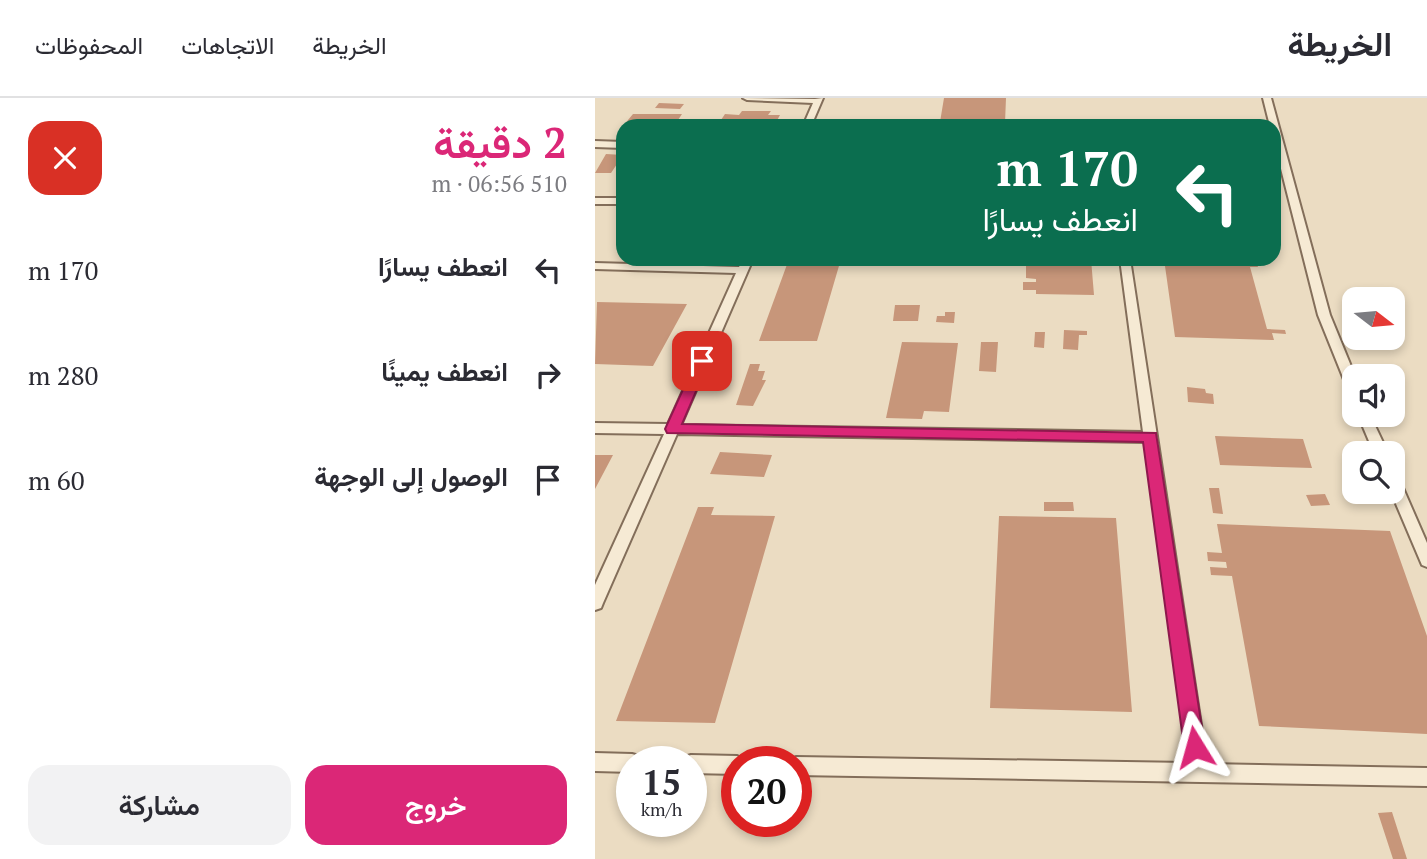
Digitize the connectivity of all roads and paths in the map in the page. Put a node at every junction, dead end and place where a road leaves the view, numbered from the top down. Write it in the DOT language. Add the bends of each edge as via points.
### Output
graph roads {
  1 [pos="747,98"];
  2 [pos="1267,98"];
  3 [pos="818,100"];
  4 [pos="810,119"];
  5 [pos="1271,119"];
  6 [pos="595,144"];
  7 [pos="616,145"];
  8 [pos="1281,164"];
  9 [pos="595,201"];
  10 [pos="616,201"];
  11 [pos="595,266"];
  12 [pos="616,266"];
  13 [pos="744,266"];
  14 [pos="1126,266"];
  15 [pos="1344,364"];
  16 [pos="595,428"];
  17 [pos="672,429"];
  18 [pos="1150,437"];
  19 [pos="1403,504"];
  20 [pos="1427,559"];
  21 [pos="595,603"];
  22 [pos="595,762"];
  23 [pos="616,763"];
  24 [pos="812,766"];
  25 [pos="1199,773"];
  26 [pos="1427,777"];
  1 -- 3 [label="street"];
  2 -- 5 [label="street"];
  3 -- 4 [label="street"];
  6 -- 7 [label="street"];
  8 -- 15 [label="street" via="1324,315"];
  9 -- 10 [label="street"];
  11 -- 12 [label="street"];
  13 -- 17 [label="street"];
  14 -- 18 [label="street"];
  16 -- 17 [label="street"];
  17 -- 18 [label="street"];
  17 -- 21 [label="street"];
  18 -- 25 [label="street"];
  19 -- 20 [label="street"];
  22 -- 23 [label="street"];
  24 -- 25 [label="street"];
  25 -- 26 [label="street"];
}
